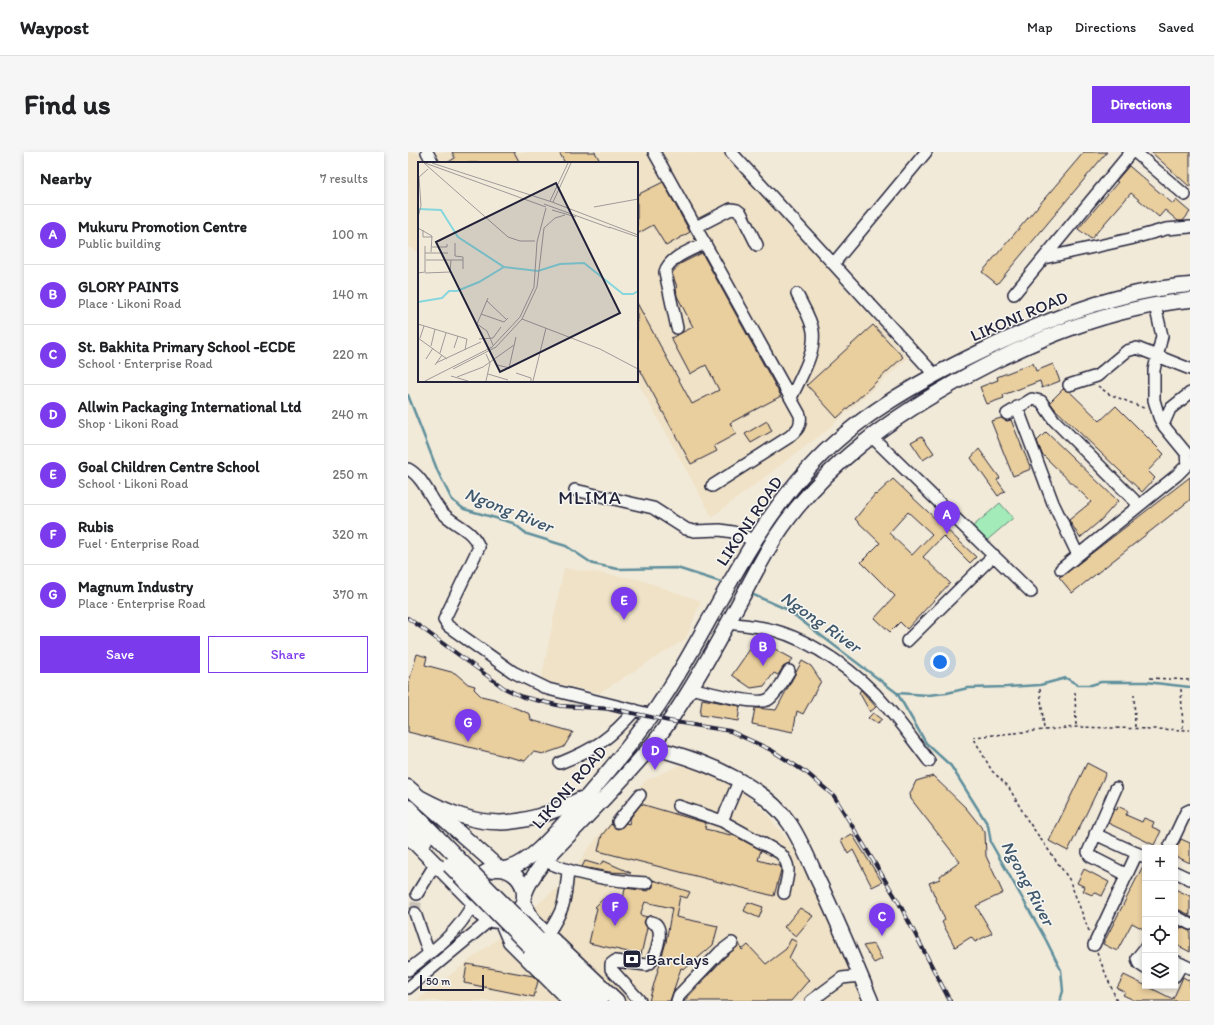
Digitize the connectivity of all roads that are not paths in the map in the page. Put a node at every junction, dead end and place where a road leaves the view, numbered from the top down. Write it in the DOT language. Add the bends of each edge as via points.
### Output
graph roads {
  1 [pos="427,152"];
  2 [pos="654,152"];
  3 [pos="731,152"];
  4 [pos="926,152"];
  5 [pos="1131,152"];
  6 [pos="1135,152"];
  7 [pos="432,162"];
  8 [pos="1185,195"];
  9 [pos="696,226"];
  10 [pos="1190,227"];
  11 [pos="705,243"];
  12 [pos="757,245"];
  13 [pos="1044,258"];
  14 [pos="834,263"];
  15 [pos="1190,285"];
  16 [pos="797,294"];
  17 [pos="1014,294"];
  18 [pos="1190,300"];
  19 [pos="1155,305"];
  20 [pos="677,328"];
  21 [pos="1157,356"];
  22 [pos="1190,369"];
  23 [pos="934,374"];
  24 [pos="1069,385"];
  25 [pos="1190,394"];
  26 [pos="791,398"];
  27 [pos="1017,408"];
  28 [pos="1007,414"];
  29 [pos="1161,421"];
  30 [pos="871,436"];
  31 [pos="1189,460"];
  32 [pos="408,469"];
  33 [pos="712,486"];
  34 [pos="575,490"];
  35 [pos="1138,504"];
  36 [pos="754,540"];
  37 [pos="994,555"];
  38 [pos="1078,555"];
  39 [pos="1061,569"];
  40 [pos="1031,592"];
  41 [pos="731,619"];
  42 [pos="907,641"];
  43 [pos="789,671"];
  44 [pos="690,688"];
  45 [pos="635,710"];
  46 [pos="649,719"];
  47 [pos="658,736"];
  48 [pos="624,751"];
  49 [pos="646,751"];
  50 [pos="670,752"];
  51 [pos="929,761"];
  52 [pos="560,763"];
  53 [pos="739,781"];
  54 [pos="408,787"];
  55 [pos="1116,788"];
  56 [pos="640,795"];
  57 [pos="587,796"];
  58 [pos="419,797"];
  59 [pos="678,806"];
  60 [pos="408,807"];
  61 [pos="1190,810"];
  62 [pos="722,821"];
  63 [pos="618,822"];
  64 [pos="408,823"];
  65 [pos="1095,834"];
  66 [pos="408,836"];
  67 [pos="1170,845"];
  68 [pos="1141,855"];
  69 [pos="545,861"];
  70 [pos="522,862"];
  71 [pos="436,863"];
  72 [pos="502,869"];
  73 [pos="568,871"];
  74 [pos="1178,873"];
  75 [pos="534,874"];
  76 [pos="1127,875"];
  77 [pos="1190,879"];
  78 [pos="647,882"];
  79 [pos="784,893"];
  80 [pos="417,894"];
  81 [pos="523,899"];
  82 [pos="472,902"];
  83 [pos="415,913"];
  84 [pos="1177,917"];
  85 [pos="496,920"];
  86 [pos="651,922"];
  87 [pos="1190,924"];
  88 [pos="547,935"];
  89 [pos="732,943"];
  90 [pos="1094,945"];
  91 [pos="1142,952"];
  92 [pos="429,954"];
  93 [pos="1142,966"];
  94 [pos="408,970"];
  95 [pos="860,976"];
  96 [pos="408,988"];
  97 [pos="570,1001"];
  98 [pos="584,1001"];
  99 [pos="600,1001"];
  100 [pos="617,1001"];
  101 [pos="640,1001"];
  102 [pos="677,1001"];
  103 [pos="811,1001"];
  104 [pos="871,1001"];
  1 -- 7 [label="street"];
  2 -- 9 [label="street"];
  3 -- 14 [label="street"];
  4 -- 14 [label="street"];
  5 -- 13 [label="street"];
  6 -- 8 [label="street"];
  9 -- 11 [label="street"];
  9 -- 12 [label="street" via="731,209 738,210"];
  10 -- 13 [label="street" via="1166,229"];
  11 -- 20 [label="street" via="675,259 665,272"];
  11 -- 26 [label="street"];
  13 -- 17 [label="street"];
  14 -- 23 [label="street"];
  15 -- 23 [label="main road, LIKONI ROAD" via="1098,303 1024,331"];
  16 -- 26 [label="street" via="810,319 813,332 809,356"];
  18 -- 19 [label="main road, LIKONI ROAD"];
  19 -- 21 [label="street" via="1162,336"];
  19 -- 30 [label="main road, LIKONI ROAD" via="1086,322 986,365 919,402"];
  21 -- 22 [label="street"];
  21 -- 24 [label="street" via="1142,349 1132,349 1090,380 1077,381"];
  21 -- 29 [label="street" via="1153,391"];
  23 -- 36 [label="main road, LIKONI ROAD" via="859,422 836,442 778,504"];
  25 -- 29 [label="street" via="1170,409"];
  26 -- 33 [label="street" via="800,415 801,422 797,430"];
  27 -- 28 [label="street"];
  27 -- 35 [label="street" via="1032,399 1041,401 1054,420"];
  27 -- 38 [label="street" via="1053,503"];
  29 -- 31 [label="street" via="1180,443"];
  30 -- 37 [label="street"];
  30 -- 41 [label="main road, LIKONI ROAD" via="818,483 795,510 774,539"];
  31 -- 35 [label="street" via="1183,470"];
  32 -- 45 [label="street" via="417,476 441,511 476,537 479,547 444,620 448,626 513,672 548,689"];
  34 -- 36 [label="street" via="653,508 686,529 733,532"];
  35 -- 38 [label="street"];
  36 -- 46 [label="main road, LIKONI ROAD" via="680,673"];
  37 -- 40 [label="street"];
  37 -- 42 [label="street"];
  38 -- 39 [label="street"];
  41 -- 44 [label="main road, LIKONI ROAD"];
  41 -- 51 [label="street" via="790,636 815,648 850,672 886,706"];
  43 -- 44 [label="street" via="771,698 764,702"];
  44 -- 47 [label="main road, LIKONI ROAD"];
  45 -- 46 [label="street"];
  45 -- 52 [label="street" via="604,742"];
  46 -- 47 [label="main road"];
  46 -- 48 [label="main road, LIKONI ROAD"];
  47 -- 49 [label="main road, LIKONI ROAD"];
  47 -- 50 [label="main road"];
  48 -- 49 [label="main road"];
  48 -- 57 [label="main road, LIKONI ROAD"];
  49 -- 50 [label="main road"];
  49 -- 69 [label="main road, LIKONI ROAD"];
  50 -- 53 [label="main road"];
  53 -- 62 [label="street"];
  53 -- 95 [label="main road" via="768,800 790,824 841,929"];
  54 -- 58 [label="main road"];
  55 -- 65 [label="street"];
  56 -- 63 [label="street"];
  57 -- 58 [label="main road" via="541,816 504,823 472,820 455,815"];
  57 -- 70 [label="main road, LIKONI ROAD" via="549,838"];
  58 -- 72 [label="main road"];
  59 -- 62 [label="street"];
  60 -- 99 [label="main road, bridge"];
  61 -- 67 [label="street" via="1186,812"];
  62 -- 79 [label="street" via="780,853 787,861 789,866"];
  64 -- 98 [label="main road, bridge"];
  65 -- 68 [label="street"];
  65 -- 76 [label="street" via="1088,854"];
  66 -- 71 [label="main road"];
  68 -- 76 [label="street"];
  69 -- 73 [label="street"];
  69 -- 75 [label="main road, LIKONI ROAD"];
  70 -- 72 [label="main road, LIKONI ROAD" via="512,868"];
  70 -- 75 [label="main road" via="525,871"];
  71 -- 80 [label="street"];
  71 -- 82 [label="main road"];
  72 -- 81 [label="main road" via="516,876 520,882"];
  72 -- 82 [label="main road" via="488,871 478,878 473,884"];
  73 -- 78 [label="street" via="593,877"];
  73 -- 88 [label="street" via="565,903"];
  74 -- 77 [label="street"];
  75 -- 81 [label="main road, LIKONI ROAD"];
  76 -- 90 [label="street"];
  81 -- 85 [label="main road" via="517,912"];
  81 -- 88 [label="main road" via="529,916"];
  82 -- 85 [label="main road" via="480,913"];
  82 -- 92 [label="street" via="460,924"];
  83 -- 92 [label="street"];
  84 -- 87 [label="street"];
  85 -- 96 [label="street"];
  85 -- 97 [label="main road" via="510,941"];
  86 -- 101 [label="street" via="660,930 650,963 646,965 615,961 611,964 611,969"];
  88 -- 100 [label="main road"];
  89 -- 102 [label="street" via="679,995"];
  91 -- 93 [label="street" via="1137,958"];
  92 -- 94 [label="street"];
  95 -- 103 [label="street" via="842,978"];
  95 -- 104 [label="main road"];
}
